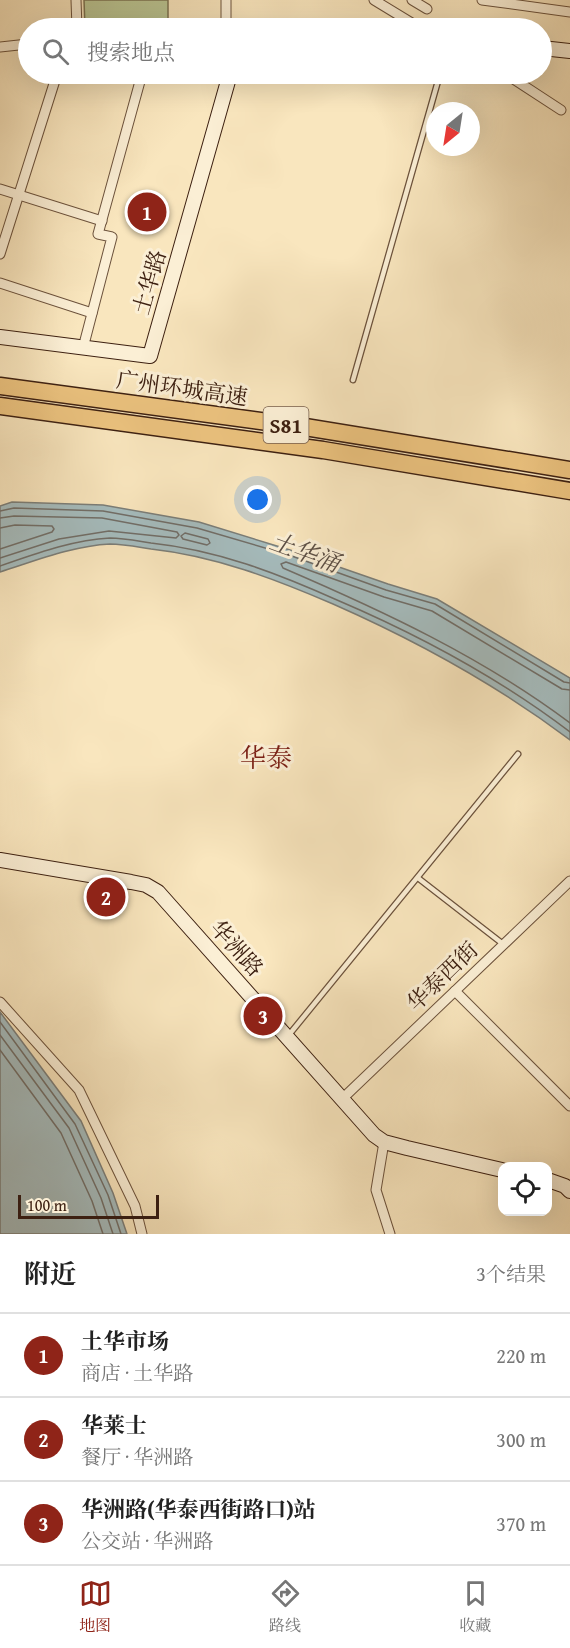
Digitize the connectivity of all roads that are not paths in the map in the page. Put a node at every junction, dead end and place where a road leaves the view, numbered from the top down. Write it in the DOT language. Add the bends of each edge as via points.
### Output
graph roads {
  1 [pos="76,0"];
  2 [pos="226,0"];
  3 [pos="374,0"];
  4 [pos="412,0"];
  5 [pos="482,0"];
  6 [pos="510,2"];
  7 [pos="545,4"];
  8 [pos="426,9"];
  9 [pos="570,12"];
  10 [pos="77,18"];
  11 [pos="226,18"];
  12 [pos="404,18"];
  13 [pos="18,46"];
  14 [pos="0,47"];
  15 [pos="552,48"];
  16 [pos="569,48"];
  17 [pos="54,84"];
  18 [pos="139,84"];
  19 [pos="227,84"];
  20 [pos="437,84"];
  21 [pos="521,84"];
  22 [pos="561,110"];
  23 [pos="0,189"];
  24 [pos="19,195"];
  25 [pos="102,221"];
  26 [pos="0,254"];
  27 [pos="0,282"];
  28 [pos="92,314"];
  29 [pos="0,337"];
  30 [pos="83,348"];
  31 [pos="353,380"];
  32 [pos="0,386"];
  33 [pos="0,406"];
  34 [pos="431,446"];
  35 [pos="570,465"];
  36 [pos="436,468"];
  37 [pos="570,470"];
  38 [pos="570,491"];
  39 [pos="570,497"];
  40 [pos="518,754"];
  41 [pos="0,860"];
  42 [pos="418,878"];
  43 [pos="570,881"];
  44 [pos="504,944"];
  45 [pos="455,991"];
  46 [pos="0,1002"];
  47 [pos="288,1036"];
  48 [pos="341,1100"];
  49 [pos="570,1106"];
  50 [pos="384,1142"];
  51 [pos="498,1169"];
  52 [pos="552,1181"];
  53 [pos="570,1190"];
  54 [pos="142,1234"];
  55 [pos="390,1234"];
  1 -- 10 [label="street"];
  2 -- 11 [label="street"];
  3 -- 12 [label="street"];
  4 -- 8 [label="street"];
  5 -- 6 [label="street"];
  6 -- 7 [label="street"];
  7 -- 9 [label="street"];
  13 -- 14 [label="street"];
  15 -- 16 [label="main road"];
  17 -- 24 [label="street"];
  18 -- 25 [label="street"];
  19 -- 30 [label="main road, 土华路" via="150,356"];
  20 -- 31 [label="lane"];
  21 -- 22 [label="street"];
  23 -- 24 [label="street"];
  24 -- 25 [label="street"];
  24 -- 26 [label="street"];
  25 -- 28 [label="street" via="98,234 112,237"];
  27 -- 28 [label="street"];
  28 -- 30 [label="street"];
  29 -- 30 [label="main road, 土华路"];
  32 -- 34 [label="highway, 广州环城高速 / S81"];
  33 -- 36 [label="highway, 广州环城高速 / S81"];
  34 -- 35 [label="highway"];
  34 -- 37 [label="highway, 广州环城高速 / S81"];
  36 -- 38 [label="highway, 广州环城高速 / S81"];
  36 -- 39 [label="highway"];
  40 -- 42 [label="lane"];
  41 -- 47 [label="main road, 华洲路" via="146,885 158,892"];
  42 -- 44 [label="lane"];
  42 -- 47 [label="lane"];
  43 -- 44 [label="street, 华泰西街"];
  44 -- 45 [label="street, 华泰西街"];
  45 -- 48 [label="street, 华泰西街"];
  45 -- 49 [label="street"];
  46 -- 54 [label="street" via="79,1090 135,1206"];
  47 -- 48 [label="main road, 华洲路"];
  48 -- 50 [label="main road, 华洲路" via="364,1127"];
  50 -- 51 [label="main road, 华洲路"];
  50 -- 55 [label="street" via="376,1190"];
  52 -- 53 [label="main road"];
}
